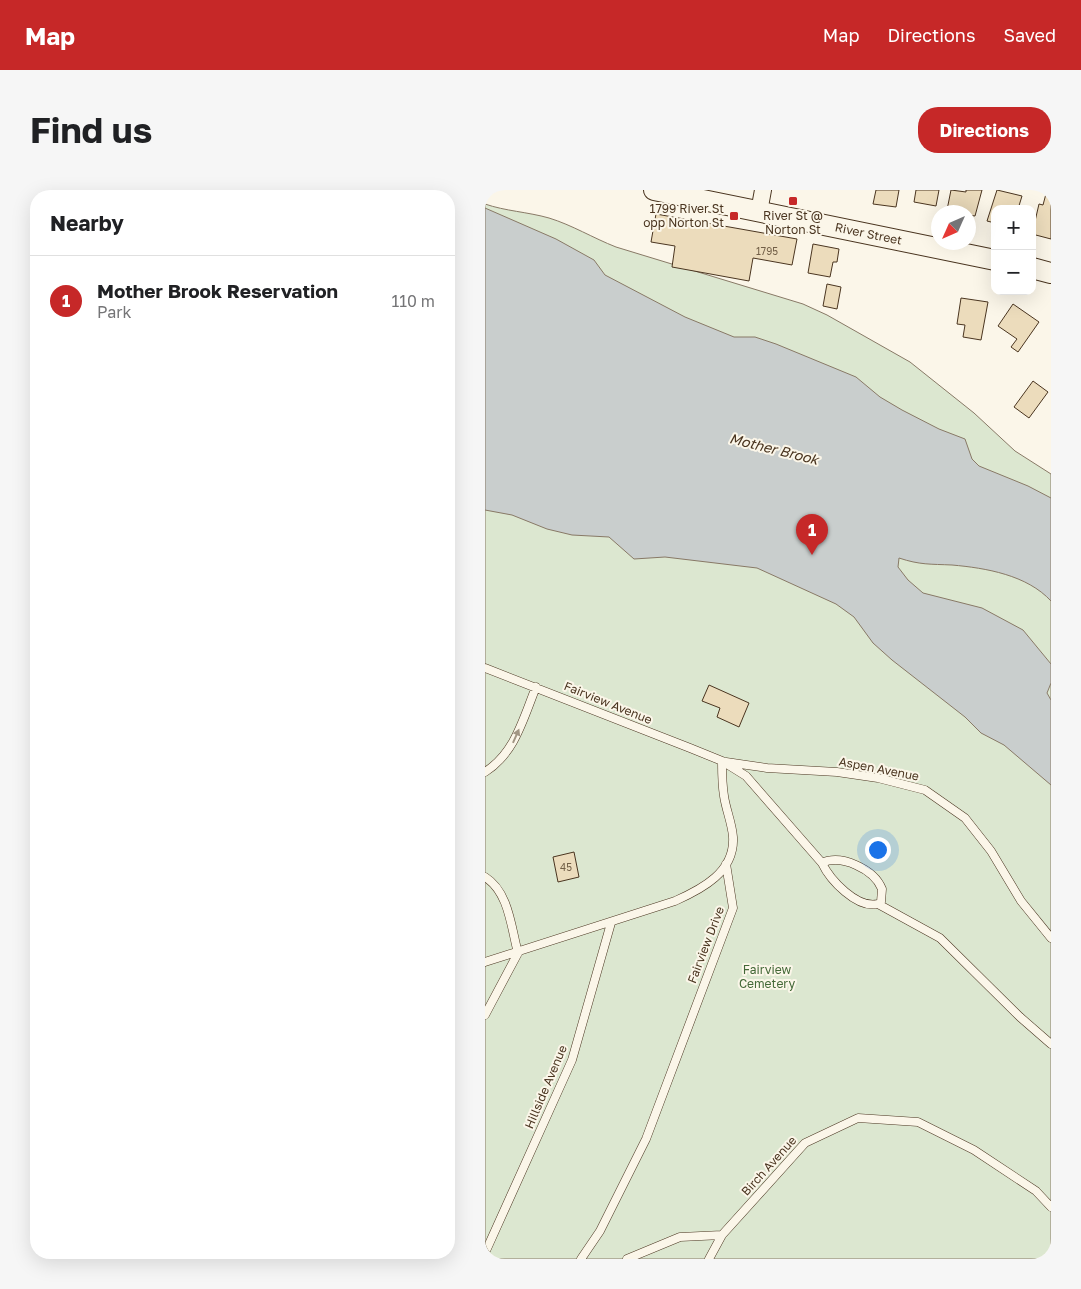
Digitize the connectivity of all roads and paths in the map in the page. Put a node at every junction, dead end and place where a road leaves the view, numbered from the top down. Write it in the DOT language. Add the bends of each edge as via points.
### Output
graph roads {
  1 [pos="654,190"];
  2 [pos="763,190"];
  3 [pos="759,212"];
  4 [pos="991,259"];
  5 [pos="1036,269"];
  6 [pos="1051,273"];
  7 [pos="485,668"];
  8 [pos="536,687"];
  9 [pos="722,761"];
  10 [pos="485,772"];
  11 [pos="726,864"];
  12 [pos="822,864"];
  13 [pos="485,877"];
  14 [pos="877,904"];
  15 [pos="611,923"];
  16 [pos="1051,938"];
  17 [pos="518,953"];
  18 [pos="485,962"];
  19 [pos="485,1015"];
  20 [pos="1051,1044"];
  21 [pos="1051,1207"];
  22 [pos="722,1235"];
  23 [pos="485,1253"];
  24 [pos="581,1259"];
  25 [pos="627,1259"];
  26 [pos="709,1259"];
  1 -- 3 [label="street, River Street"];
  2 -- 3 [label="street"];
  3 -- 4 [label="street, River Street"];
  5 -- 6 [label="street"];
  7 -- 8 [label="lane, Fairview Avenue"];
  8 -- 9 [label="lane, Fairview Avenue"];
  10 -- 8 [label="lane, one-way" via="499,763 516,739"];
  9 -- 11 [label="lane, Fairview Drive" via="724,797 733,838"];
  9 -- 12 [label="lane" via="746,776 765,795"];
  9 -- 16 [label="lane, Aspen Avenue" via="767,768 837,772 925,790 965,818"];
  11 -- 15 [label="lane" via="715,879 699,890"];
  11 -- 24 [label="lane, Fairview Drive" via="733,908 646,1140 600,1231"];
  12 -- 14 [label="lane" via="828,876 852,897"];
  12 -- 14 [label="lane" via="829,860 854,864 870,872 882,889 881,902"];
  13 -- 17 [label="lane" via="495,883 505,902"];
  14 -- 20 [label="lane" via="940,938 1020,1018"];
  15 -- 17 [label="lane"];
  15 -- 23 [label="lane, Hillside Avenue" via="572,1060"];
  17 -- 18 [label="lane"];
  17 -- 19 [label="lane"];
  21 -- 22 [label="lane, Birch Avenue" via="1036,1191 974,1150 918,1122 858,1118 805,1142"];
  22 -- 25 [label="lane" via="680,1237"];
  22 -- 26 [label="lane, Birch Avenue"];
}
